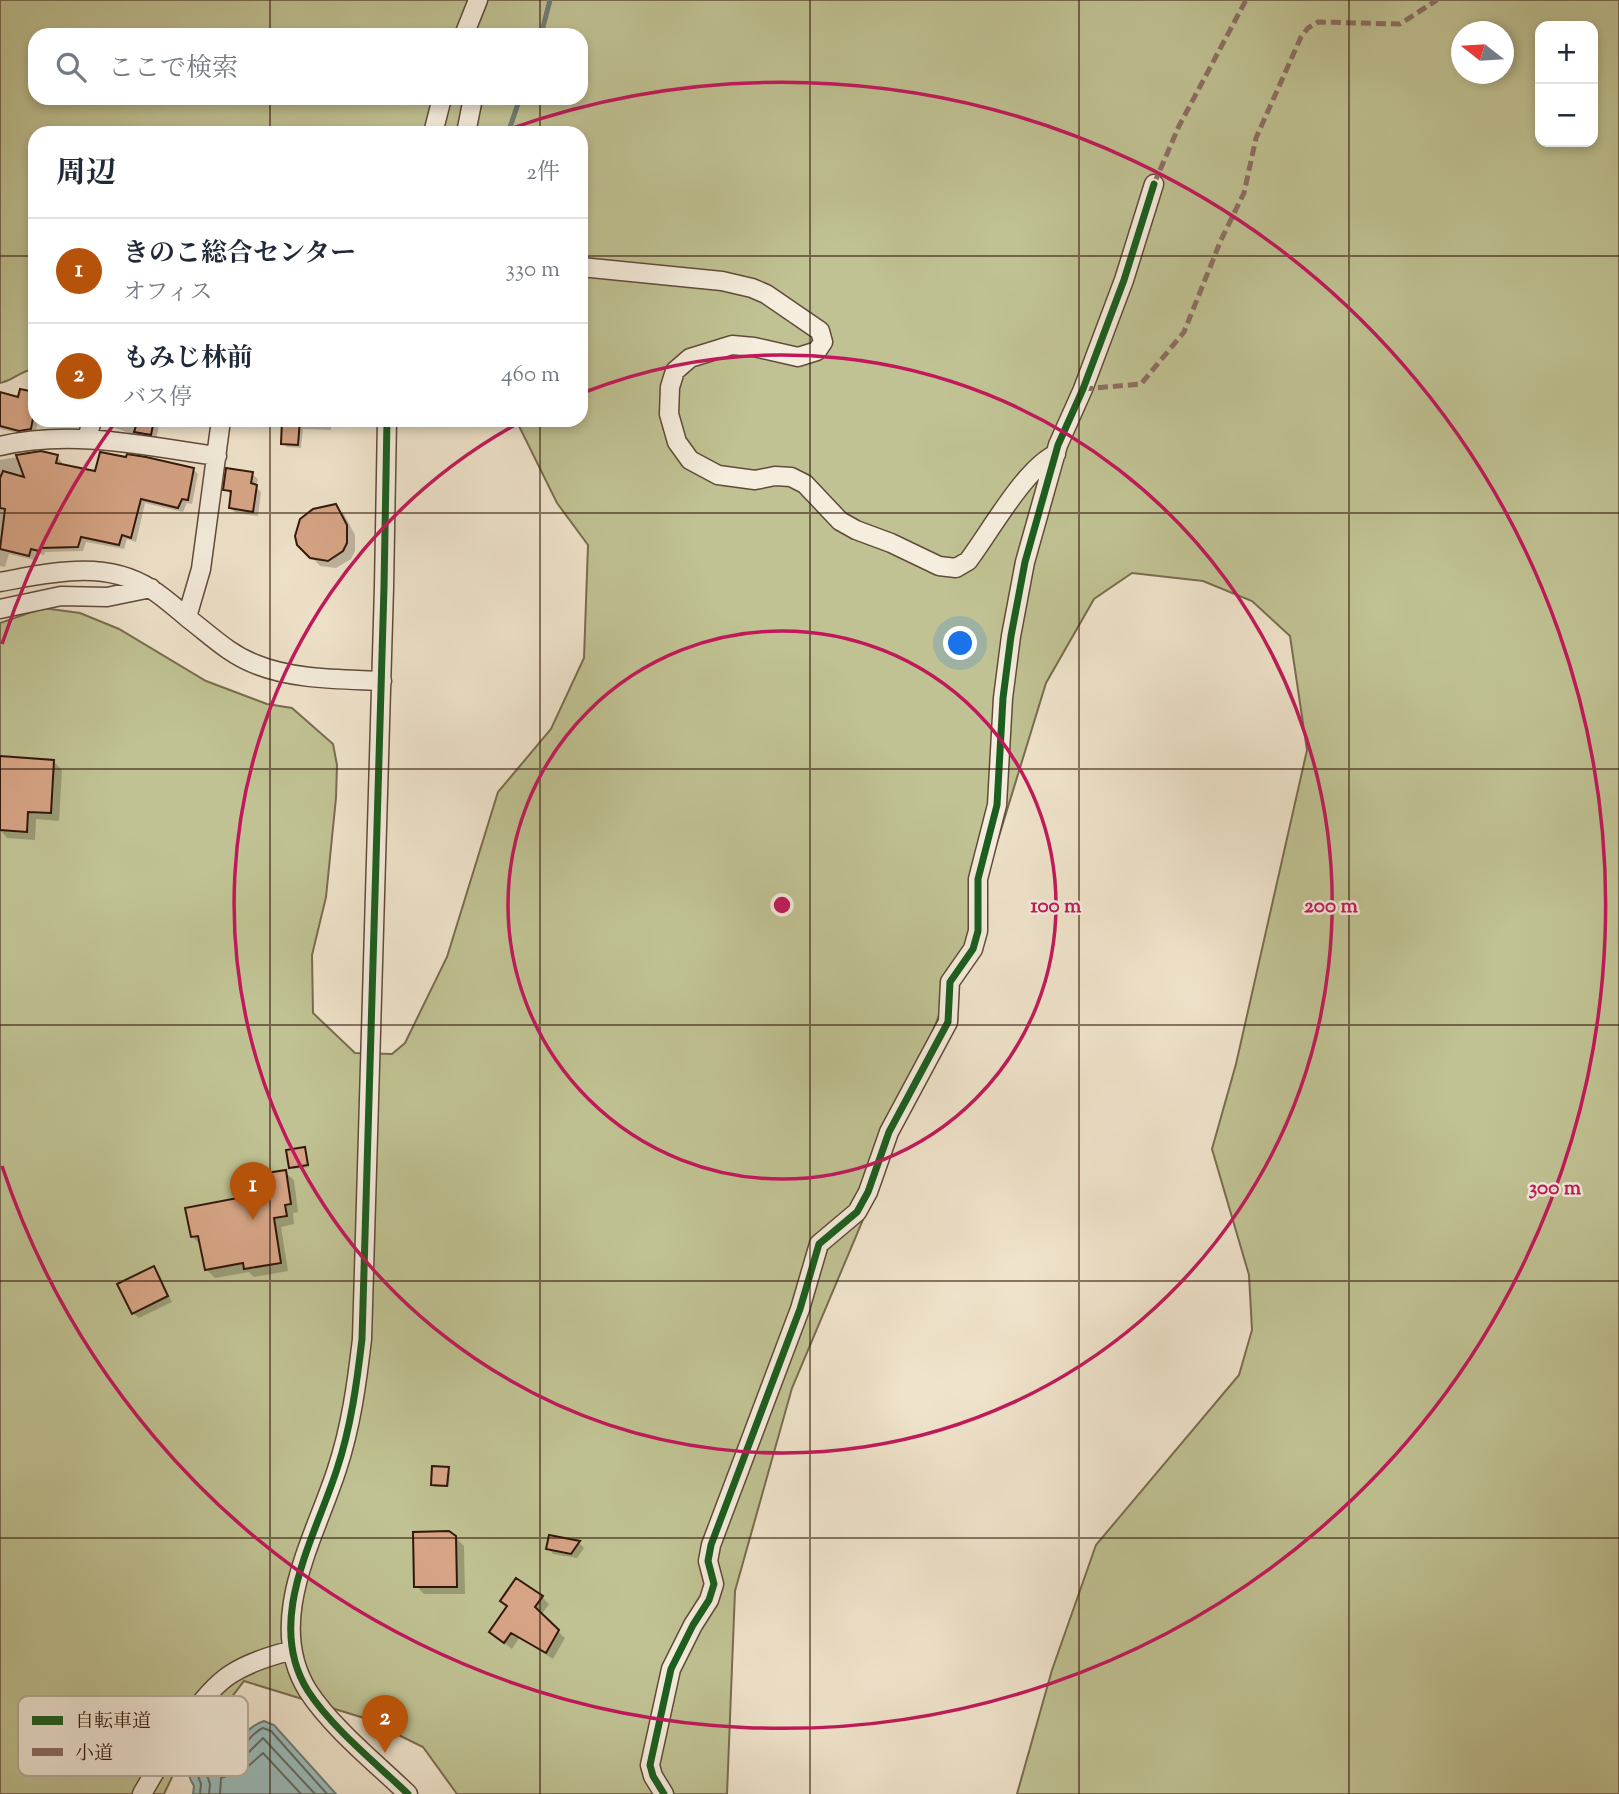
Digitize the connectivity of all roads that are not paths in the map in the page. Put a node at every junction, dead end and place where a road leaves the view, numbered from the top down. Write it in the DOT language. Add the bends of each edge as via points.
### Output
graph roads {
  1 [pos="478,0"];
  2 [pos="467,28"];
  3 [pos="440,105"];
  4 [pos="472,105"];
  5 [pos="435,126"];
  6 [pos="467,126"];
  7 [pos="1154,184"];
  8 [pos="588,268"];
  9 [pos="90,427"];
  10 [pos="220,427"];
  11 [pos="387,427"];
  12 [pos="87,439"];
  13 [pos="0,446"];
  14 [pos="1056,454"];
  15 [pos="217,456"];
  16 [pos="0,582"];
  17 [pos="151,588"];
  18 [pos="0,609"];
  19 [pos="187,617"];
  20 [pos="382,681"];
  21 [pos="292,1650"];
  22 [pos="208,1696"];
  23 [pos="153,1776"];
  24 [pos="142,1794"];
  25 [pos="408,1794"];
  26 [pos="664,1794"];
  1 -- 2 [label="street"];
  3 -- 5 [label="street"];
  4 -- 6 [label="street"];
  7 -- 14 [label="street" via="1124,280"];
  8 -- 14 [label="street" via="752,288 820,331 823,342 817,351 798,357 733,345 690,358 675,371 670,387 669,414 677,442 690,460 718,475 755,480 791,477 805,484 840,521 939,566 956,568 968,561 1023,484 1045,459"];
  9 -- 12 [label="street"];
  10 -- 15 [label="street"];
  11 -- 20 [label="street"];
  12 -- 13 [label="street" via="39,439"];
  12 -- 15 [label="street"];
  14 -- 26 [label="street" via="1025,562 1011,636 997,805 978,878 978,931 973,949 950,982 948,1022 889,1132 868,1192 857,1212 819,1244 814,1256 796,1319 711,1545 708,1561 714,1584 709,1600 671,1669 650,1765"];
  15 -- 19 [label="street" via="201,569"];
  16 -- 17 [label="street" via="65,570 106,572"];
  17 -- 18 [label="street" via="107,597 61,596"];
  17 -- 19 [label="street"];
  19 -- 20 [label="street" via="231,653 276,671"];
  20 -- 21 [label="street" via="362,1339 338,1468 293,1600"];
  21 -- 22 [label="street" via="246,1666"];
  21 -- 25 [label="street" via="309,1692"];
  23 -- 24 [label="street"];
}
